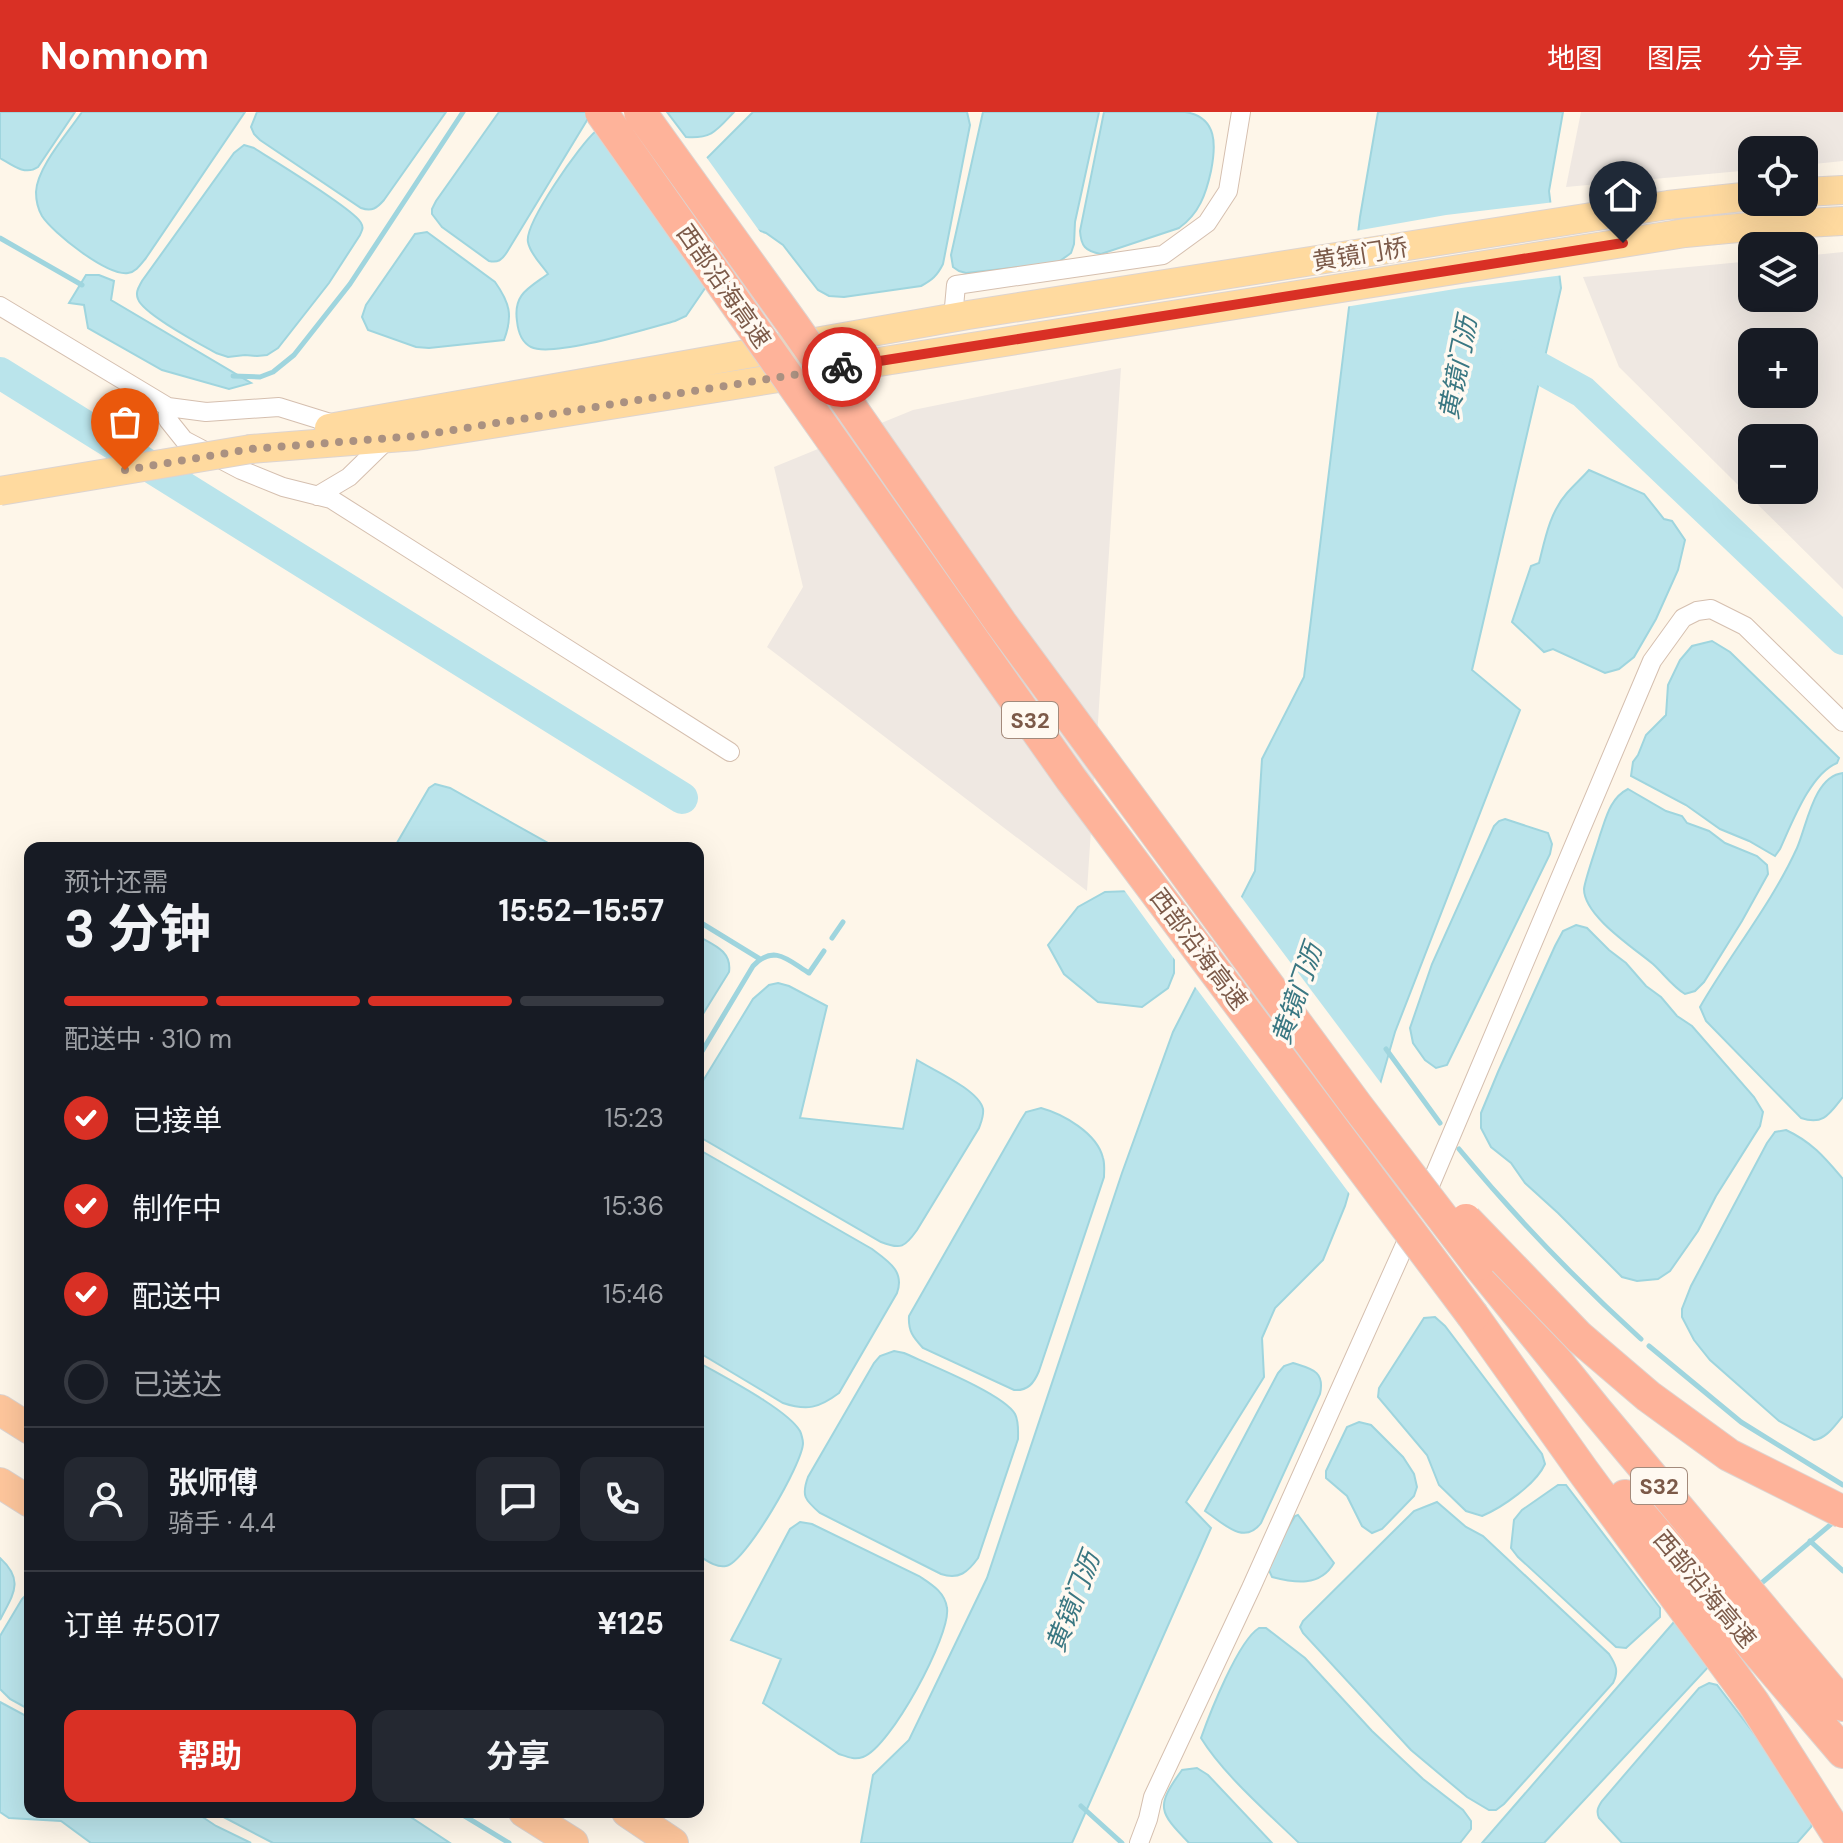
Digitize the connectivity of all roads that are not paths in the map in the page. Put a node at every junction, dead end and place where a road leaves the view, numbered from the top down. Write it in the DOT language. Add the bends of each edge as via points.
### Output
graph roads {
  1 [pos="601,112"];
  2 [pos="640,112"];
  3 [pos="1241,112"];
  4 [pos="1843,190"];
  5 [pos="1818,191"];
  6 [pos="1738,198"];
  7 [pos="1843,221"];
  8 [pos="0,306"];
  9 [pos="960,317"];
  10 [pos="168,407"];
  11 [pos="337,425"];
  12 [pos="389,438"];
  13 [pos="251,449"];
  14 [pos="0,491"];
  15 [pos="317,496"];
  16 [pos="1843,722"];
  17 [pos="730,752"];
  18 [pos="1357,1106"];
  19 [pos="1473,1316"];
  20 [pos="0,1410"];
  21 [pos="24,1425"];
  22 [pos="0,1483"];
  23 [pos="24,1498"];
  24 [pos="1843,1512"];
  25 [pos="1843,1705"];
  26 [pos="1843,1752"];
  27 [pos="533,1818"];
  28 [pos="636,1818"];
  29 [pos="573,1843"];
  30 [pos="673,1843"];
  31 [pos="1139,1843"];
  32 [pos="1843,1843"];
  1 -- 19 [label="highway, 西部沿海高速 / S32, bridge" via="1071,779"];
  2 -- 18 [label="highway, 西部沿海高速 / S32, bridge" via="1001,623"];
  3 -- 9 [label="street" via="1228,191 1207,223 1163,255 956,285"];
  4 -- 5 [label="main road"];
  6 -- 9 [label="main road, 黄镜门桥"];
  7 -- 12 [label="main road, 黄镜门桥" via="1685,233"];
  8 -- 10 [label="street"];
  9 -- 11 [label="main road, 黄镜门桥"];
  10 -- 11 [label="street" via="206,412 279,407"];
  10 -- 15 [label="street" via="168,420 184,440 241,470"];
  11 -- 13 [label="main road, 黄镜门桥"];
  12 -- 13 [label="main road, 黄镜门桥"];
  12 -- 15 [label="street" via="349,477"];
  13 -- 14 [label="main road, bridge"];
  15 -- 17 [label="street" via="331,499"];
  16 -- 31 [label="street" via="1745,626 1711,609 1683,618 1652,661 1395,1270 1153,1797"];
  18 -- 24 [label="highway, bridge" via="1579,1337 1648,1396 1729,1455"];
  18 -- 25 [label="highway, 西部沿海高速 / S32, bridge" via="1596,1410"];
  19 -- 26 [label="highway, 西部沿海高速 / S32"];
  19 -- 32 [label="highway" via="1753,1702"];
  20 -- 21 [label="highway"];
  22 -- 23 [label="highway"];
  27 -- 29 [label="highway"];
  28 -- 30 [label="highway"];
}
